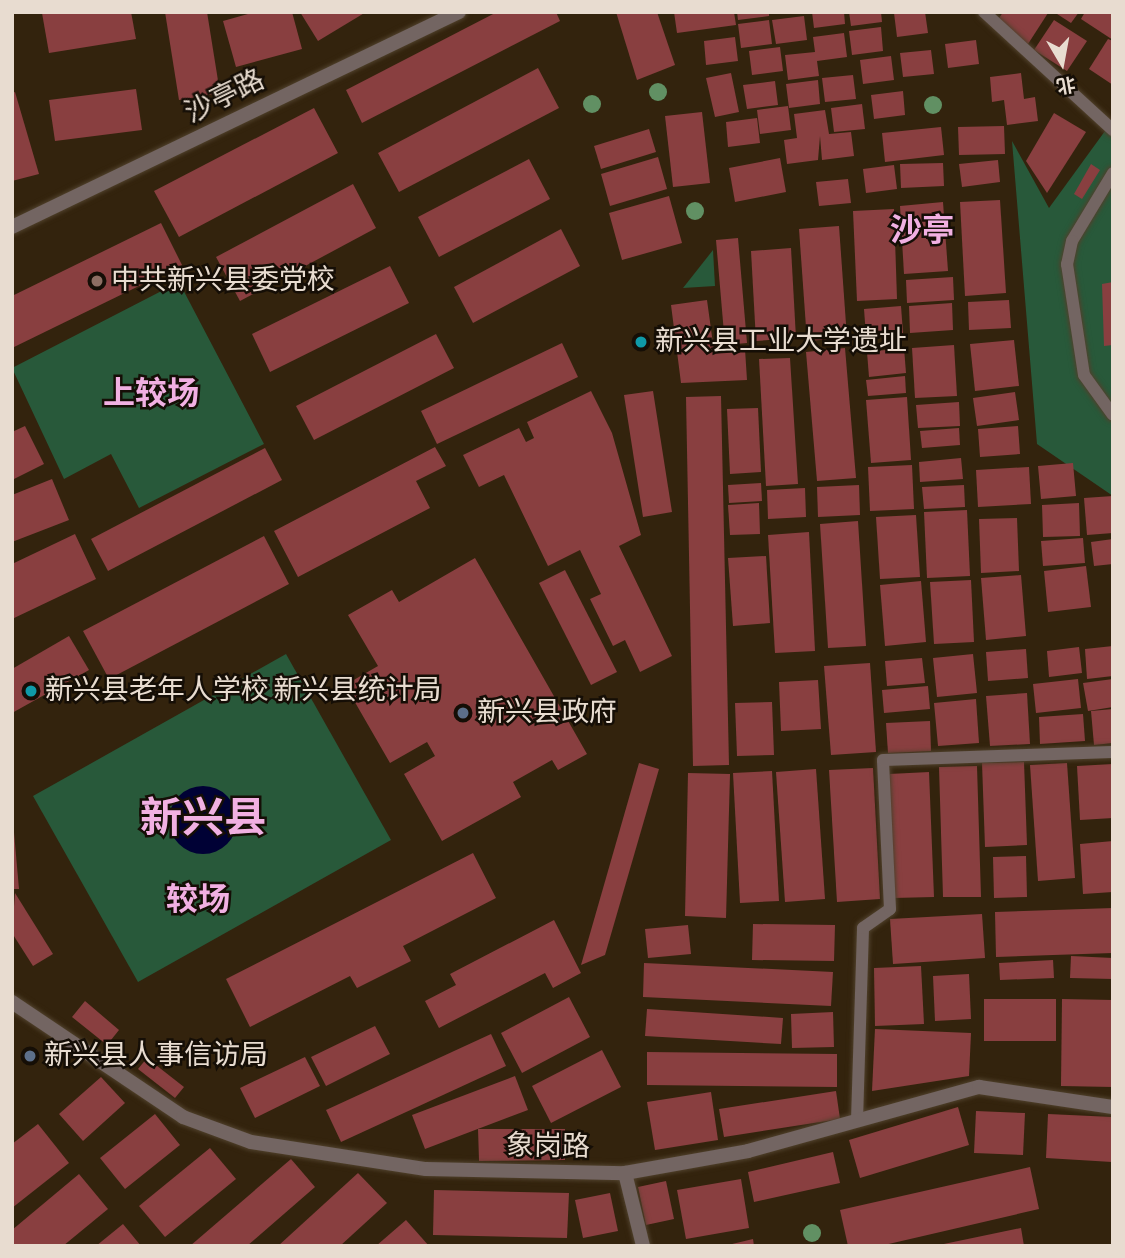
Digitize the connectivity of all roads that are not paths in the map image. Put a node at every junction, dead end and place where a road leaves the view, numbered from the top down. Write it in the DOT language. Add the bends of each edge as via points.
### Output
graph roads {
  1 [pos="459,12"];
  2 [pos="984,12"];
  3 [pos="1113,130"];
  4 [pos="1113,173"];
  5 [pos="12,227"];
  6 [pos="1113,415"];
  7 [pos="1113,752"];
  8 [pos="12,1002"];
  9 [pos="1113,1107"];
  10 [pos="857,1121"];
  11 [pos="625,1172"];
  12 [pos="643,1246"];
  1 -- 5 [label="street, 沙亭路"];
  2 -- 3 [label="lane"];
  4 -- 6 [label="lane" via="1067,254 1084,374"];
  7 -- 10 [label="lane" via="883,760 890,909 863,928"];
  8 -- 11 [label="street, 象岗路" via="183,1117 251,1142 426,1169"];
  9 -- 10 [label="street, 象岗路" via="979,1087"];
  10 -- 11 [label="street, 象岗路" via="748,1151"];
  11 -- 12 [label="street"];
}
